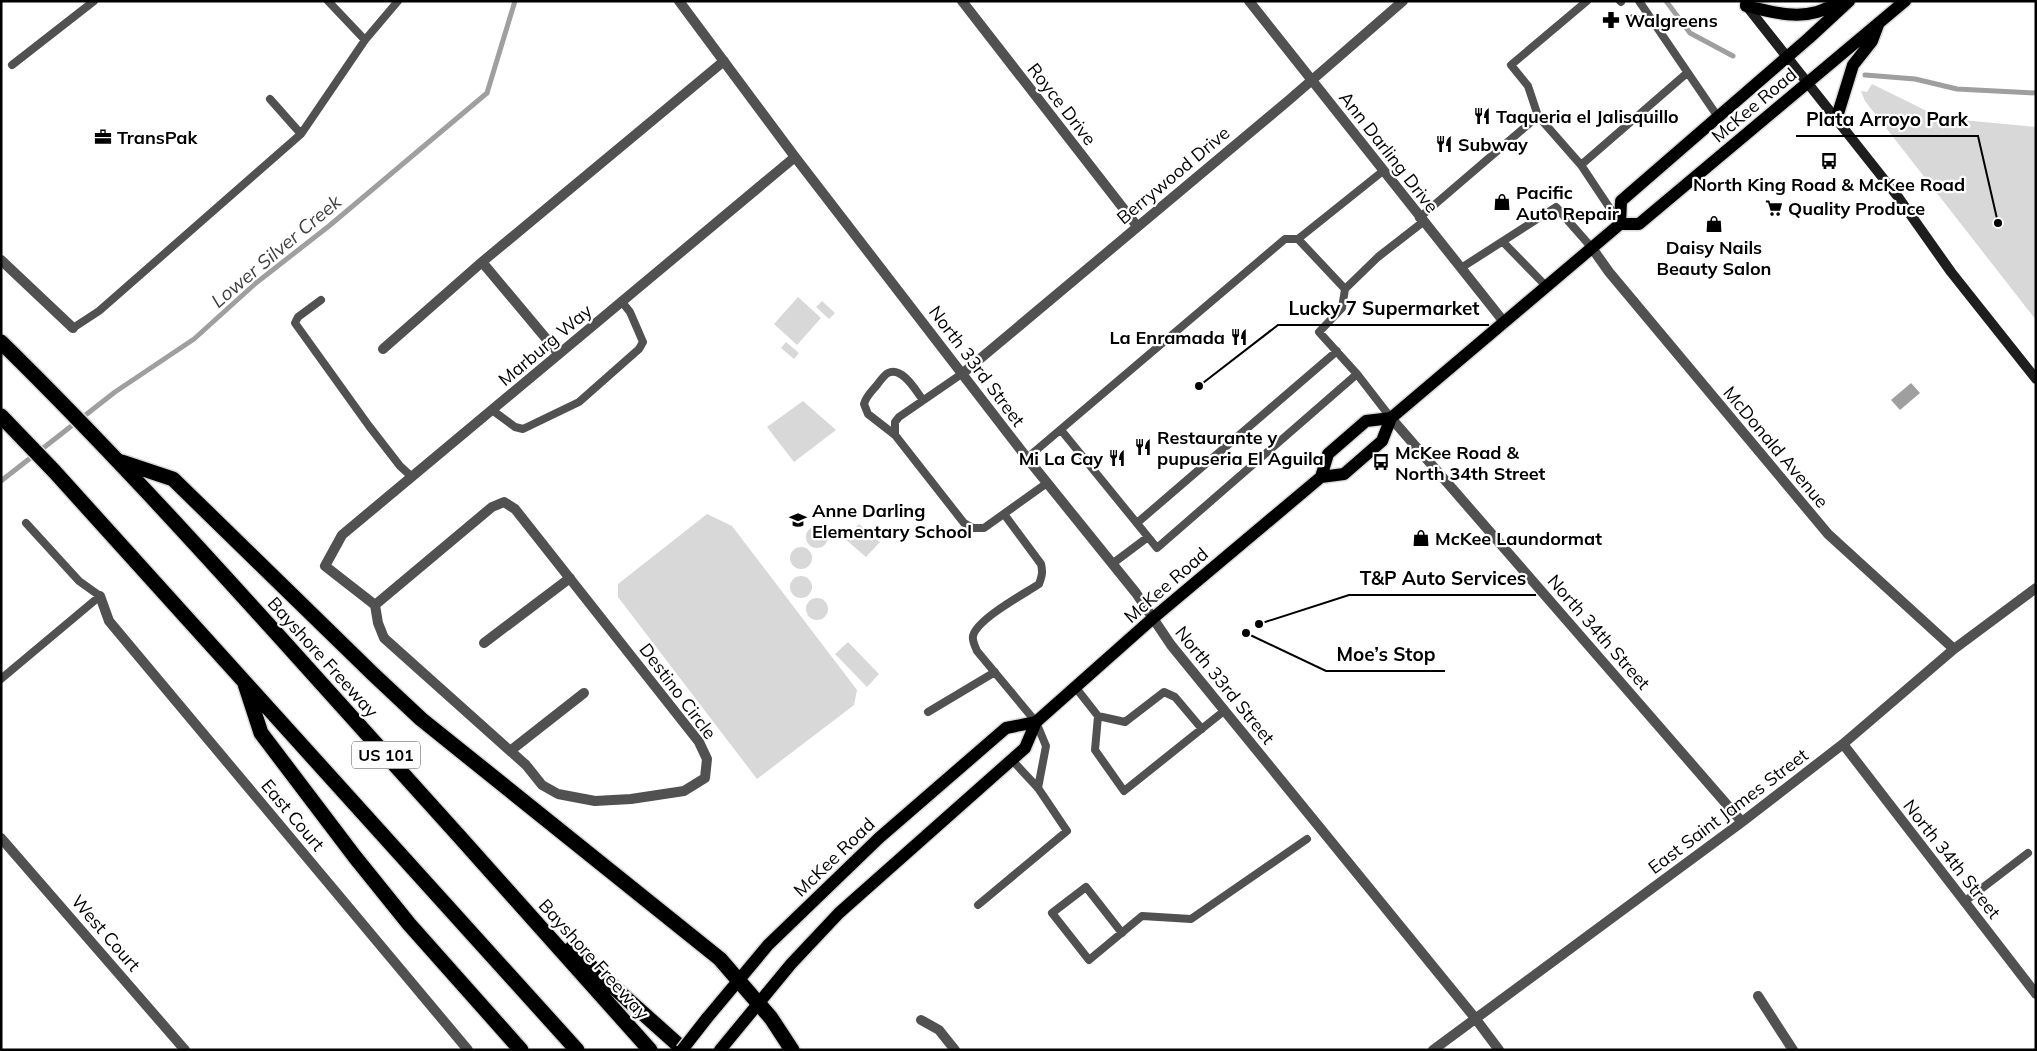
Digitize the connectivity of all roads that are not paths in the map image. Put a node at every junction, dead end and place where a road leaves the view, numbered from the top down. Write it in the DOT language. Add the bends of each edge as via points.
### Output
graph roads {
  1 [pos="94,1"];
  2 [pos="328,1"];
  3 [pos="398,1"];
  4 [pos="679,1"];
  5 [pos="962,1"];
  6 [pos="1249,1"];
  7 [pos="1403,1"];
  8 [pos="1587,1"];
  9 [pos="1639,1"];
  10 [pos="1843,1"];
  11 [pos="1849,1"];
  12 [pos="1905,1"];
  13 [pos="1745,3"];
  14 [pos="1633,18"];
  15 [pos="1879,22"];
  16 [pos="1655,25"];
  17 [pos="365,40"];
  18 [pos="1787,58"];
  19 [pos="724,61"];
  20 [pos="12,65"];
  21 [pos="1687,73"];
  22 [pos="1312,80"];
  23 [pos="1807,84"];
  24 [pos="270,98"];
  25 [pos="1538,116"];
  26 [pos="1718,117"];
  27 [pos="1836,120"];
  28 [pos="301,134"];
  29 [pos="795,157"];
  30 [pos="1582,166"];
  31 [pos="1383,171"];
  32 [pos="1421,220"];
  33 [pos="1620,224"];
  34 [pos="1137,226"];
  35 [pos="1298,239"];
  36 [pos="1503,242"];
  37 [pos="1592,248"];
  38 [pos="1,260"];
  39 [pos="482,262"];
  40 [pos="1461,268"];
  41 [pos="1546,286"];
  42 [pos="1345,289"];
  43 [pos="321,300"];
  44 [pos="622,302"];
  45 [pos="1504,322"];
  46 [pos="73,328"];
  47 [pos="1,342"];
  48 [pos="384,349"];
  49 [pos="1338,351"];
  50 [pos="559,354"];
  51 [pos="963,373"];
  52 [pos="1357,374"];
  53 [pos="2036,379"];
  54 [pos="923,400"];
  55 [pos="492,410"];
  56 [pos="1,416"];
  57 [pos="1390,418"];
  58 [pos="1061,430"];
  59 [pos="895,435"];
  60 [pos="1027,458"];
  61 [pos="120,462"];
  62 [pos="412,477"];
  63 [pos="1321,477"];
  64 [pos="1047,483"];
  65 [pos="1004,514"];
  66 [pos="26,523"];
  67 [pos="1137,523"];
  68 [pos="1148,537"];
  69 [pos="1112,564"];
  70 [pos="570,578"];
  71 [pos="2036,588"];
  72 [pos="100,596"];
  73 [pos="375,605"];
  74 [pos="1152,619"];
  75 [pos="484,643"];
  76 [pos="1954,649"];
  77 [pos="995,672"];
  78 [pos="244,679"];
  79 [pos="1,680"];
  80 [pos="1076,688"];
  81 [pos="584,693"];
  82 [pos="1224,711"];
  83 [pos="928,712"];
  84 [pos="1098,716"];
  85 [pos="1036,722"];
  86 [pos="1202,729"];
  87 [pos="1843,744"];
  88 [pos="510,751"];
  89 [pos="1012,760"];
  90 [pos="1038,788"];
  91 [pos="1742,822"];
  92 [pos="1,838"];
  93 [pos="1306,839"];
  94 [pos="2028,853"];
  95 [pos="1964,902"];
  96 [pos="978,904"];
  97 [pos="522,907"];
  98 [pos="1122,933"];
  99 [pos="739,981"];
  100 [pos="2036,994"];
  101 [pos="1758,996"];
  102 [pos="758,1002"];
  103 [pos="1475,1018"];
  104 [pos="922,1020"];
  105 [pos="723,1045"];
  106 [pos="185,1050"];
  107 [pos="468,1050"];
  108 [pos="520,1050"];
  109 [pos="577,1050"];
  110 [pos="650,1050"];
  111 [pos="683,1050"];
  112 [pos="792,1050"];
  113 [pos="955,1050"];
  114 [pos="1432,1050"];
  115 [pos="1499,1050"];
  116 [pos="1792,1050"];
  1 -- 20 [label="lane"];
  2 -- 17 [label="lane"];
  3 -- 17 [label="lane"];
  4 -- 19 [label="street, North 33rd Street"];
  5 -- 34 [label="street, Royce Drive"];
  6 -- 22 [label="street, Ann Darling Drive"];
  7 -- 22 [label="street, Berrywood Drive"];
  8 -- 25 [label="lane" via="1511,65 1528,86"];
  9 -- 16 [label="lane"];
  10 -- 13 [label="main road" via="1818,12 1797,16"];
  11 -- 18 [label="main road, McKee Road"];
  12 -- 15 [label="main road, McKee Road"];
  13 -- 18 [label="main road"];
  14 -- 16 [label="lane"];
  15 -- 23 [label="main road, McKee Road"];
  15 -- 27 [label="main road" via="1872,41 1850,71"];
  16 -- 21 [label="lane"];
  17 -- 28 [label="lane"];
  18 -- 23 [label="main road"];
  18 -- 26 [label="main road, McKee Road"];
  19 -- 29 [label="street, North 33rd Street"];
  19 -- 39 [label="street"];
  21 -- 26 [label="lane"];
  21 -- 30 [label="lane"];
  22 -- 31 [label="street, Ann Darling Drive"];
  22 -- 34 [label="street, Berrywood Drive"];
  23 -- 27 [label="main road"];
  23 -- 33 [label="main road, McKee Road" via="1639,224"];
  24 -- 28 [label="lane"];
  25 -- 30 [label="lane"];
  25 -- 32 [label="lane"];
  26 -- 33 [label="main road, McKee Road" via="1621,201"];
  27 -- 53 [label="main road"];
  28 -- 46 [label="lane" via="99,311"];
  29 -- 44 [label="street, Marburg Way"];
  29 -- 51 [label="street, North 33rd Street"];
  30 -- 33 [label="lane"];
  31 -- 32 [label="street, Ann Darling Drive"];
  31 -- 35 [label="lane"];
  32 -- 40 [label="street, Ann Darling Drive"];
  32 -- 42 [label="lane"];
  33 -- 37 [label="main road"];
  34 -- 51 [label="street, Berrywood Drive"];
  35 -- 42 [label="lane"];
  35 -- 58 [label="lane" via="1285,239"];
  36 -- 37 [label="lane" via="1556,208"];
  36 -- 40 [label="lane"];
  36 -- 41 [label="lane"];
  37 -- 41 [label="main road"];
  37 -- 76 [label="street, McDonald Avenue" via="1828,534"];
  38 -- 46 [label="street"];
  39 -- 48 [label="street"];
  39 -- 50 [label="street"];
  40 -- 45 [label="street, Ann Darling Drive"];
  41 -- 45 [label="main road"];
  42 -- 49 [label="lane" via="1342,308 1319,332"];
  43 -- 62 [label="lane" via="298,317 295,323 369,426"];
  44 -- 50 [label="street, Marburg Way"];
  44 -- 55 [label="lane" via="643,342 579,402 523,429"];
  45 -- 57 [label="main road"];
  47 -- 61 [label="highway, Bayshore Freeway / US 101"];
  49 -- 52 [label="lane"];
  49 -- 67 [label="lane"];
  50 -- 55 [label="street, Marburg Way"];
  51 -- 54 [label="lane"];
  51 -- 60 [label="street, North 33rd Street"];
  52 -- 57 [label="lane"];
  52 -- 68 [label="lane" via="1157,548"];
  54 -- 59 [label="lane" via="894,422"];
  54 -- 59 [label="lane" via="908,381 894,372 889,372 865,398 868,414"];
  55 -- 62 [label="street, Marburg Way"];
  56 -- 78 [label="highway, US 101"];
  57 -- 63 [label="main road" via="1382,441 1344,474"];
  57 -- 63 [label="main road" via="1366,421 1360,426 1328,454"];
  57 -- 91 [label="street, North 34th Street"];
  58 -- 60 [label="lane"];
  58 -- 67 [label="lane"];
  59 -- 65 [label="lane" via="964,523 973,528 984,528"];
  60 -- 64 [label="street, North 33rd Street"];
  61 -- 97 [label="highway, Bayshore Freeway / US 101"];
  61 -- 99 [label="highway" via="174,479 422,718 720,959"];
  62 -- 73 [label="street, Marburg Way" via="342,535 325,566"];
  63 -- 74 [label="main road, McKee Road"];
  64 -- 65 [label="lane"];
  64 -- 69 [label="street, North 33rd Street"];
  65 -- 77 [label="lane" via="1043,571 1039,584 989,616 974,634 973,642"];
  66 -- 72 [label="lane" via="79,581"];
  67 -- 68 [label="lane"];
  68 -- 69 [label="lane"];
  69 -- 74 [label="street, North 33rd Street"];
  70 -- 73 [label="street, Destino Circle" via="515,509 504,502 492,507"];
  70 -- 75 [label="street"];
  70 -- 88 [label="street, Destino Circle" via="698,742 707,759 705,778 684,791 595,801 558,794 542,785"];
  71 -- 76 [label="street, East Saint James Street"];
  72 -- 79 [label="lane"];
  72 -- 107 [label="street, East Court" via="109,621"];
  73 -- 88 [label="street, Destino Circle" via="384,638"];
  74 -- 80 [label="main road, McKee Road"];
  74 -- 82 [label="street, North 33rd Street"];
  76 -- 87 [label="street, East Saint James Street"];
  77 -- 83 [label="lane"];
  77 -- 85 [label="lane"];
  78 -- 108 [label="highway" via="261,733 408,924"];
  78 -- 109 [label="highway, US 101"];
  80 -- 84 [label="lane"];
  80 -- 85 [label="main road, McKee Road"];
  81 -- 88 [label="street"];
  82 -- 86 [label="lane"];
  82 -- 103 [label="street, North 33rd Street"];
  84 -- 86 [label="lane" via="1125,722 1164,692 1174,697"];
  84 -- 86 [label="lane" via="1095,750 1124,791"];
  85 -- 89 [label="main road, McKee Road" via="1025,748"];
  85 -- 90 [label="lane" via="1046,746"];
  85 -- 99 [label="main road, McKee Road" via="1006,728 886,832 768,945"];
  87 -- 91 [label="street, East Saint James Street"];
  87 -- 95 [label="street, North 34th Street"];
  89 -- 90 [label="lane"];
  89 -- 102 [label="main road, McKee Road" via="839,913"];
  90 -- 96 [label="lane" via="1067,831"];
  91 -- 103 [label="street, East Saint James Street"];
  92 -- 106 [label="street, West Court"];
  93 -- 98 [label="lane" via="1191,919 1142,916"];
  94 -- 95 [label="lane"];
  95 -- 100 [label="street, North 34th Street"];
  97 -- 110 [label="highway, Bayshore Freeway / US 101"];
  97 -- 111 [label="highway"];
  98 -- 98 [label="lane" via="1089,960 1052,913 1086,887"];
  99 -- 102 [label="highway"];
  99 -- 111 [label="main road, McKee Road, bridge"];
  101 -- 116 [label="street"];
  102 -- 105 [label="main road, McKee Road"];
  102 -- 112 [label="highway"];
  103 -- 114 [label="street, East Saint James Street"];
  103 -- 115 [label="street, North 33rd Street"];
  104 -- 113 [label="street" via="939,1030"];
}
